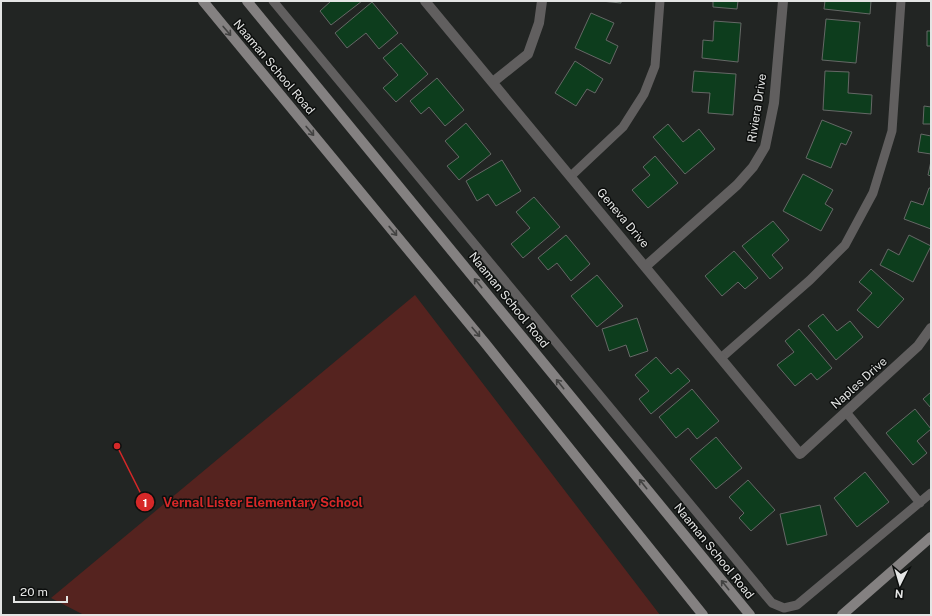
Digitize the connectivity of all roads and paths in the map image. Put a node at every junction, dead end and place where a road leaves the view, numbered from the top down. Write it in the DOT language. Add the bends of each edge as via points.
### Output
graph roads {
  1 [pos="203,1"];
  2 [pos="247,1"];
  3 [pos="272,1"];
  4 [pos="425,1"];
  5 [pos="542,1"];
  6 [pos="660,1"];
  7 [pos="783,1"];
  8 [pos="901,1"];
  9 [pos="493,82"];
  10 [pos="571,176"];
  11 [pos="646,266"];
  12 [pos="931,328"];
  13 [pos="721,358"];
  14 [pos="846,412"];
  15 [pos="800,454"];
  16 [pos="931,493"];
  17 [pos="920,503"];
  18 [pos="931,537"];
  19 [pos="703,615"];
  20 [pos="750,615"];
  21 [pos="842,615"];
  1 -- 19 [label="main road, Naaman School Road, one-way" via="485,342"];
  20 -- 2 [label="main road, Naaman School Road, one-way"];
  3 -- 17 [label="lane" via="772,603 784,608 796,605"];
  4 -- 9 [label="street, Geneva Drive"];
  5 -- 9 [label="street" via="539,23 528,54"];
  6 -- 10 [label="lane" via="655,66 644,94 622,127"];
  7 -- 11 [label="street, Riviera Drive" via="774,103 766,147 754,167 737,186"];
  8 -- 13 [label="lane" via="892,131 873,193 845,245 810,280"];
  9 -- 10 [label="street, Geneva Drive"];
  10 -- 11 [label="street, Geneva Drive"];
  11 -- 13 [label="street, Geneva Drive"];
  12 -- 14 [label="street, Naples Drive" via="918,346"];
  13 -- 15 [label="street, Geneva Drive"];
  14 -- 15 [label="street, Naples Drive"];
  14 -- 17 [label="lane"];
  16 -- 17 [label="lane"];
  18 -- 21 [label="main road"];
}
